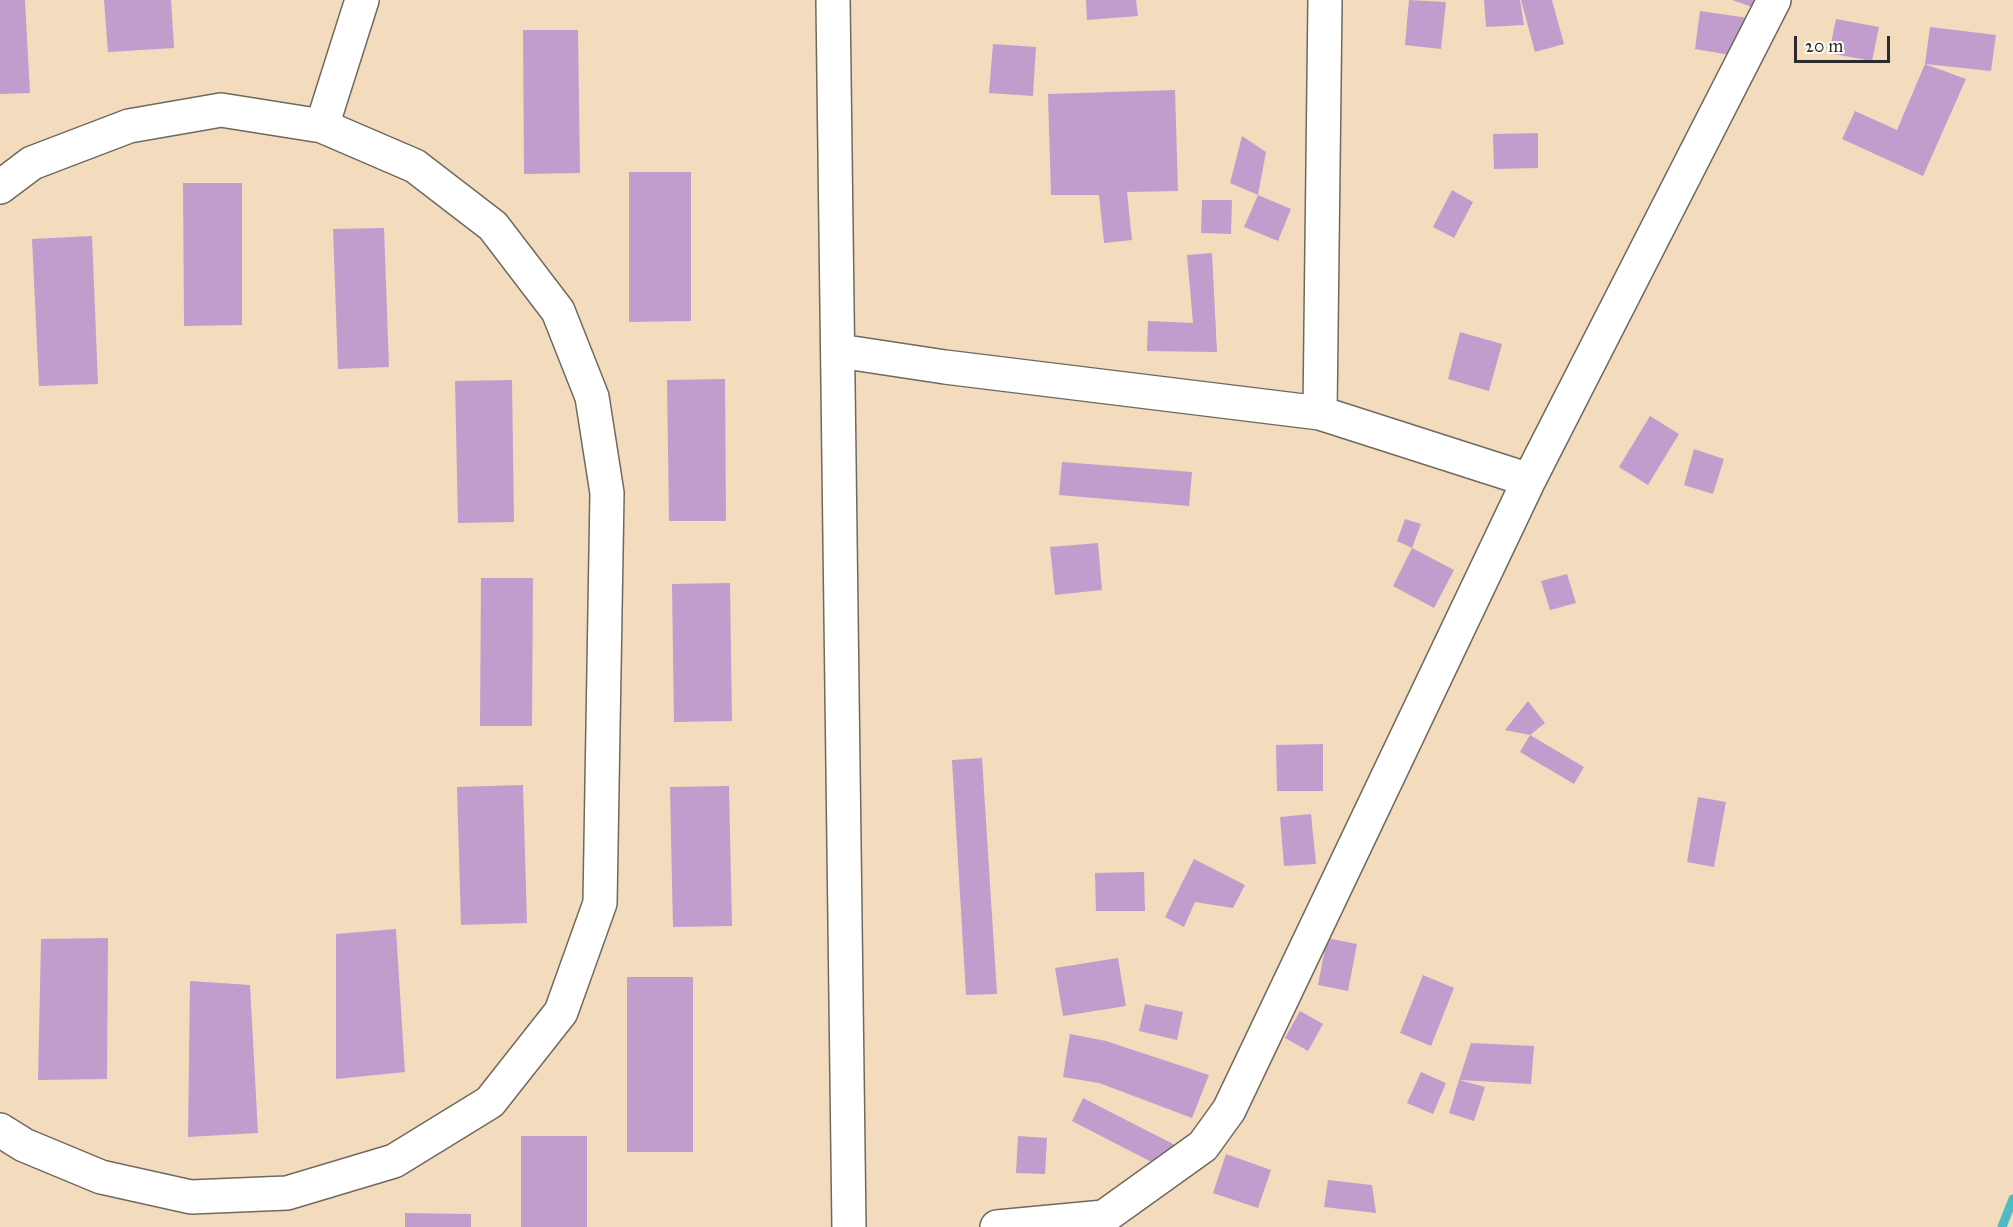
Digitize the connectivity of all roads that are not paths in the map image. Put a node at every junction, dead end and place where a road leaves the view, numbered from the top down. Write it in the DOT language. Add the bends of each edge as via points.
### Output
graph roads {
  1 [pos="362,0"];
  2 [pos="833,0"];
  3 [pos="1325,0"];
  4 [pos="1774,0"];
  5 [pos="322,126"];
  6 [pos="0,187"];
  7 [pos="838,351"];
  8 [pos="1320,413"];
  9 [pos="1529,480"];
  10 [pos="0,1130"];
  11 [pos="849,1227"];
  12 [pos="997,1227"];
  1 -- 5 [label="street"];
  2 -- 7 [label="street"];
  3 -- 8 [label="street"];
  4 -- 9 [label="street"];
  5 -- 6 [label="street" via="221,110 129,126 32,163"];
  5 -- 10 [label="street" via="415,166 493,226 558,311 592,397 607,493 600,903 561,1012 490,1101 394,1161 287,1193 191,1197 101,1177 24,1145"];
  7 -- 8 [label="street"];
  7 -- 11 [label="street"];
  8 -- 9 [label="street"];
  9 -- 12 [label="street" via="1229,1110 1203,1146 1104,1217"];
}
